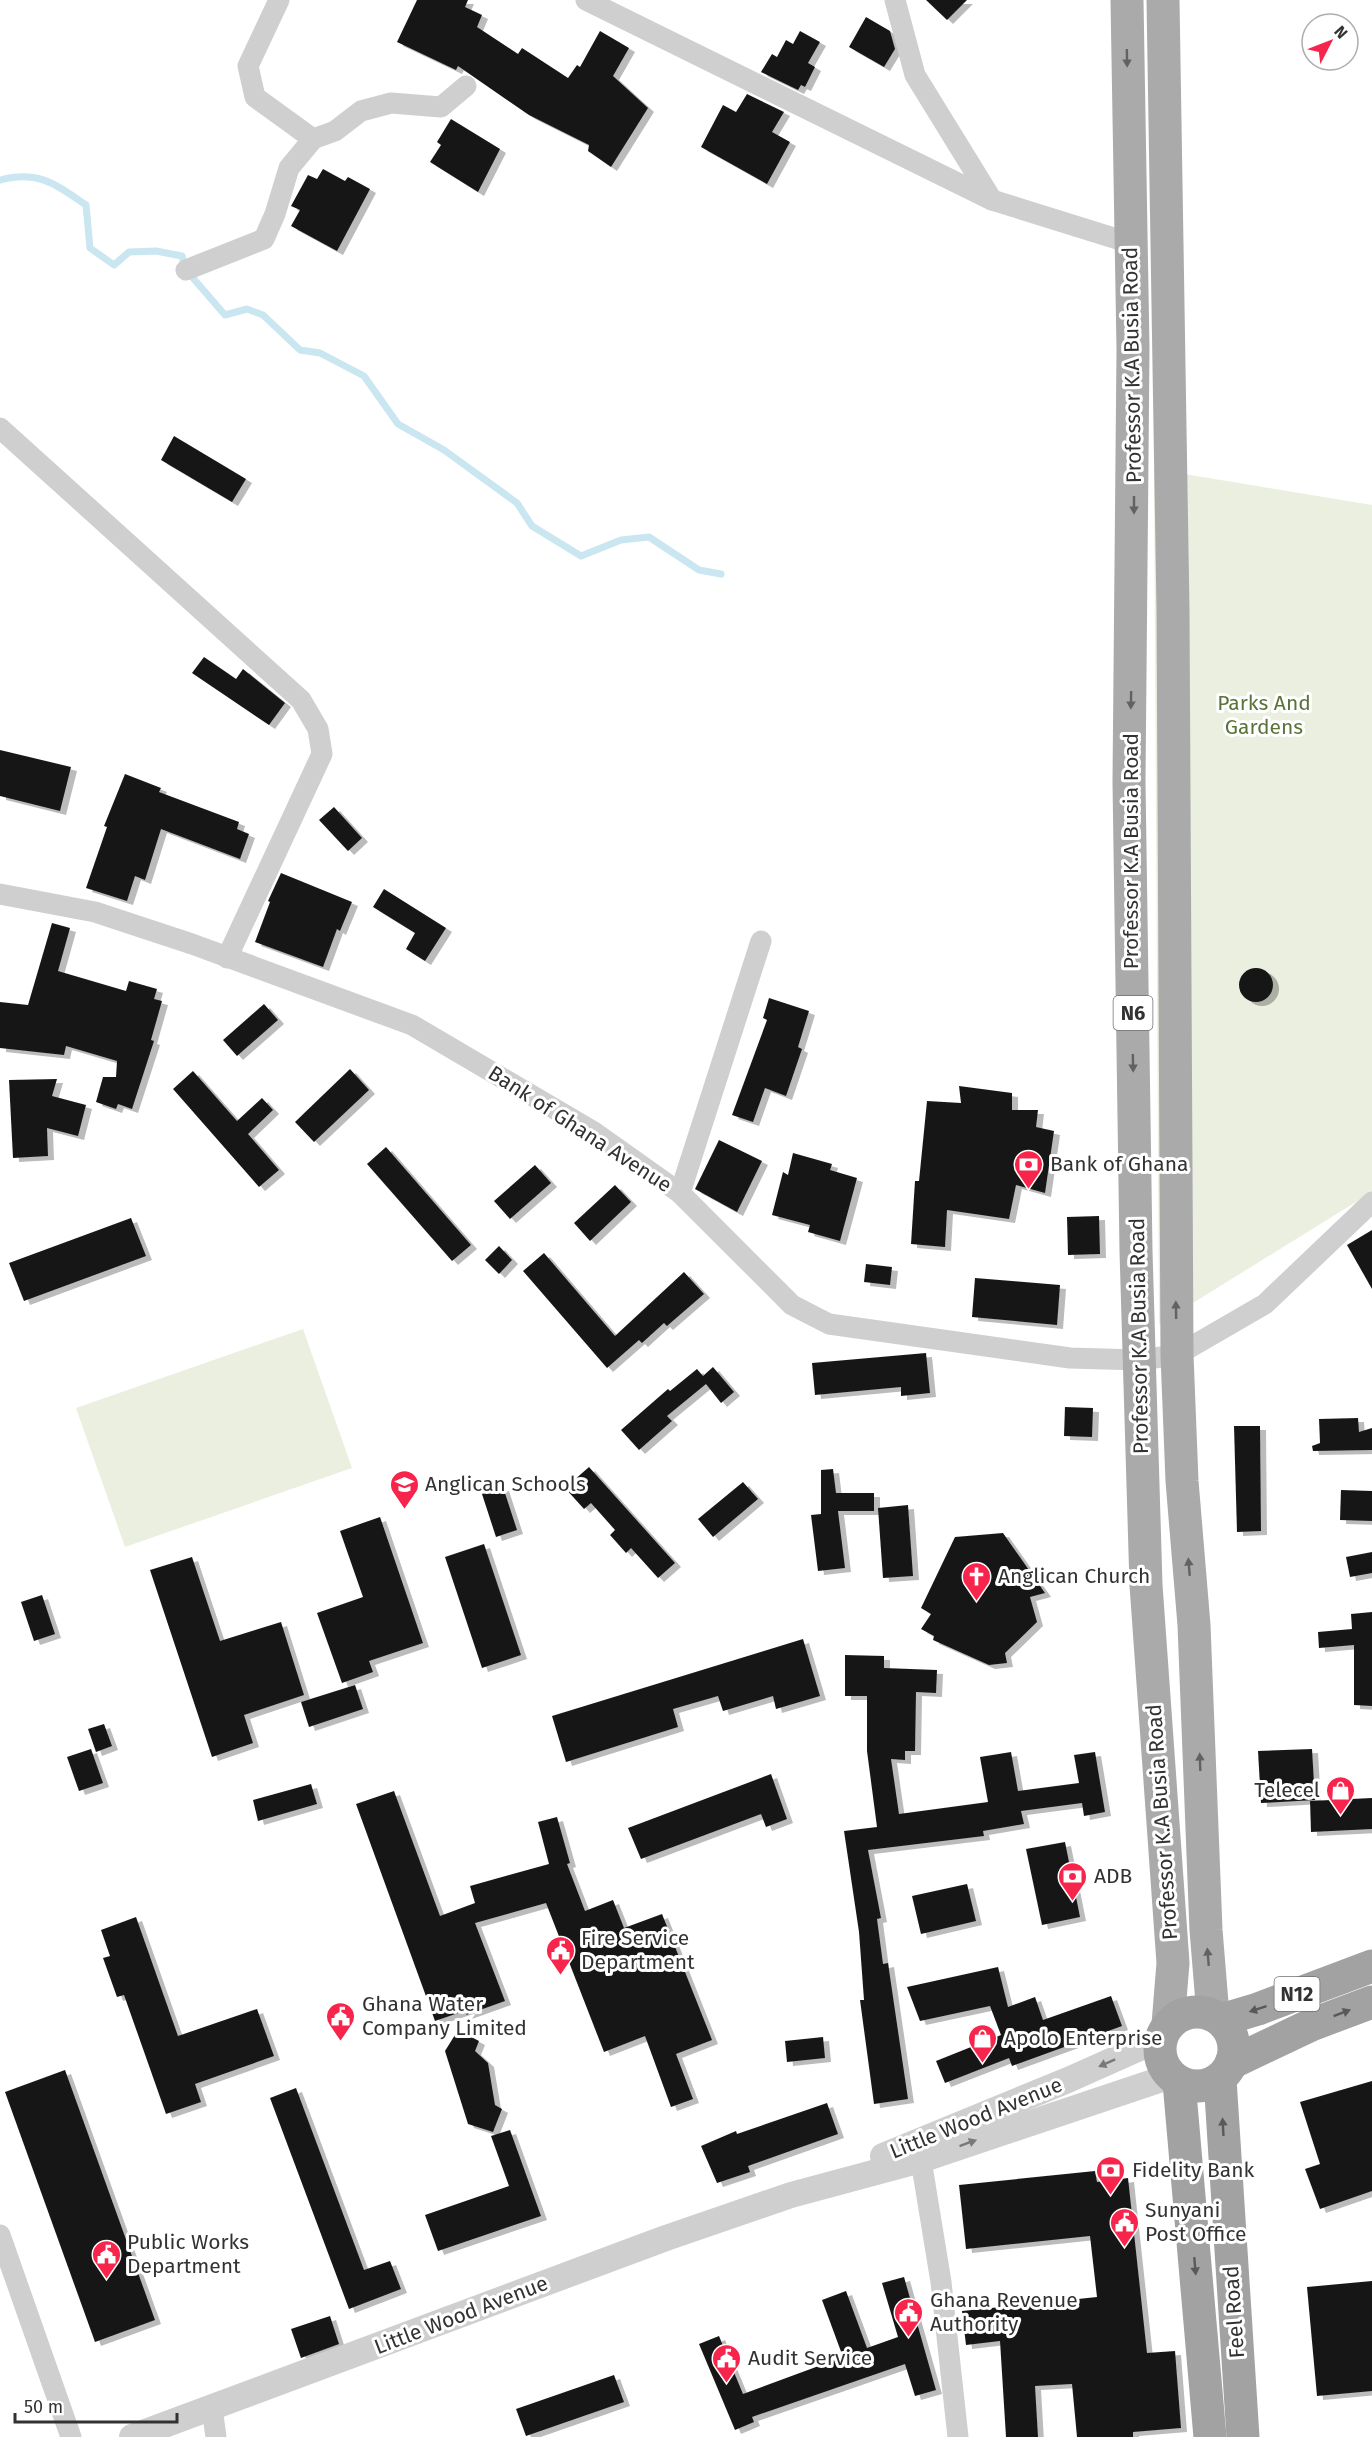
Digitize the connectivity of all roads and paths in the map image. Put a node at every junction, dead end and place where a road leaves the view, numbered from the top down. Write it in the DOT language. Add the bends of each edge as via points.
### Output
graph roads {
  1 [pos="279,0"];
  2 [pos="586,0"];
  3 [pos="895,0"];
  4 [pos="1127,0"];
  5 [pos="1163,0"];
  6 [pos="466,86"];
  7 [pos="313,139"];
  8 [pos="992,200"];
  9 [pos="1130,243"];
  10 [pos="186,270"];
  11 [pos="0,428"];
  12 [pos="0,894"];
  13 [pos="761,940"];
  14 [pos="226,958"];
  15 [pos="680,1193"];
  16 [pos="1372,1202"];
  17 [pos="1177,1355"];
  18 [pos="1139,1360"];
  19 [pos="1372,1966"];
  20 [pos="1372,2002"];
  21 [pos="1217,2018"];
  22 [pos="1164,2031"];
  23 [pos="1226,2071"];
  24 [pos="1175,2079"];
  25 [pos="921,2160"];
  26 [pos="791,2195"];
  27 [pos="0,2235"];
  28 [pos="212,2409"];
  29 [pos="71,2437"];
  30 [pos="132,2437"];
  31 [pos="216,2437"];
  32 [pos="958,2437"];
  33 [pos="1210,2437"];
  34 [pos="1243,2437"];
  1 -- 7 [label="street" via="248,66 255,97"];
  2 -- 8 [label="street"];
  3 -- 8 [label="street" via="915,75"];
  4 -- 9 [label="main road, Professor K.A Busia Road / N6, one-way"];
  17 -- 5 [label="main road, Professor K.A Busia Road / N6, one-way" via="1173,598"];
  6 -- 7 [label="street" via="441,107 391,104 362,111 335,131"];
  7 -- 10 [label="street" via="289,168 264,239"];
  8 -- 9 [label="street"];
  9 -- 18 [label="main road, Professor K.A Busia Road / N6, one-way" via="1134,500 1129,782"];
  11 -- 14 [label="street" via="301,700 318,729 322,754"];
  12 -- 14 [label="street, Bank of Ghana Avenue" via="95,912"];
  13 -- 15 [label="street"];
  14 -- 15 [label="street, Bank of Ghana Avenue" via="412,1025 594,1132"];
  15 -- 18 [label="street, Bank of Ghana Avenue" via="792,1305 829,1324 1028,1354"];
  16 -- 17 [label="street" via="1265,1304"];
  17 -- 18 [label="street, Bank of Ghana Avenue"];
  21 -- 17 [label="main road, Professor K.A Busia Road / N6, one-way" via="1206,1930 1194,1625"];
  18 -- 22 [label="main road, Professor K.A Busia Road / N6" via="1146,1597 1173,1963"];
  19 -- 21 [label="highway, N12, one-way" via="1258,2009"];
  23 -- 20 [label="highway, N12, one-way" via="1311,2025"];
  21 -- 22 [label="highway" via="1204,2012 1185,2013"];
  21 -- 23 [label="highway, N6" via="1233,2040"];
  22 -- 24 [label="highway, N6" via="1160,2059"];
  22 -- 26 [label="street, Little Wood Avenue, one-way"];
  23 -- 24 [label="highway" via="1199,2086"];
  34 -- 23 [label="highway, Feel Road / N6, one-way"];
  25 -- 24 [label="street, Little Wood Avenue, one-way" via="1009,2128"];
  24 -- 33 [label="highway, Feel Road / N6, one-way"];
  25 -- 26 [label="street, Little Wood Avenue"];
  25 -- 32 [label="street" via="941,2282"];
  26 -- 28 [label="street, Little Wood Avenue" via="655,2242"];
  27 -- 29 [label="street"];
  28 -- 30 [label="street, Little Wood Avenue"];
  28 -- 31 [label="street"];
}
